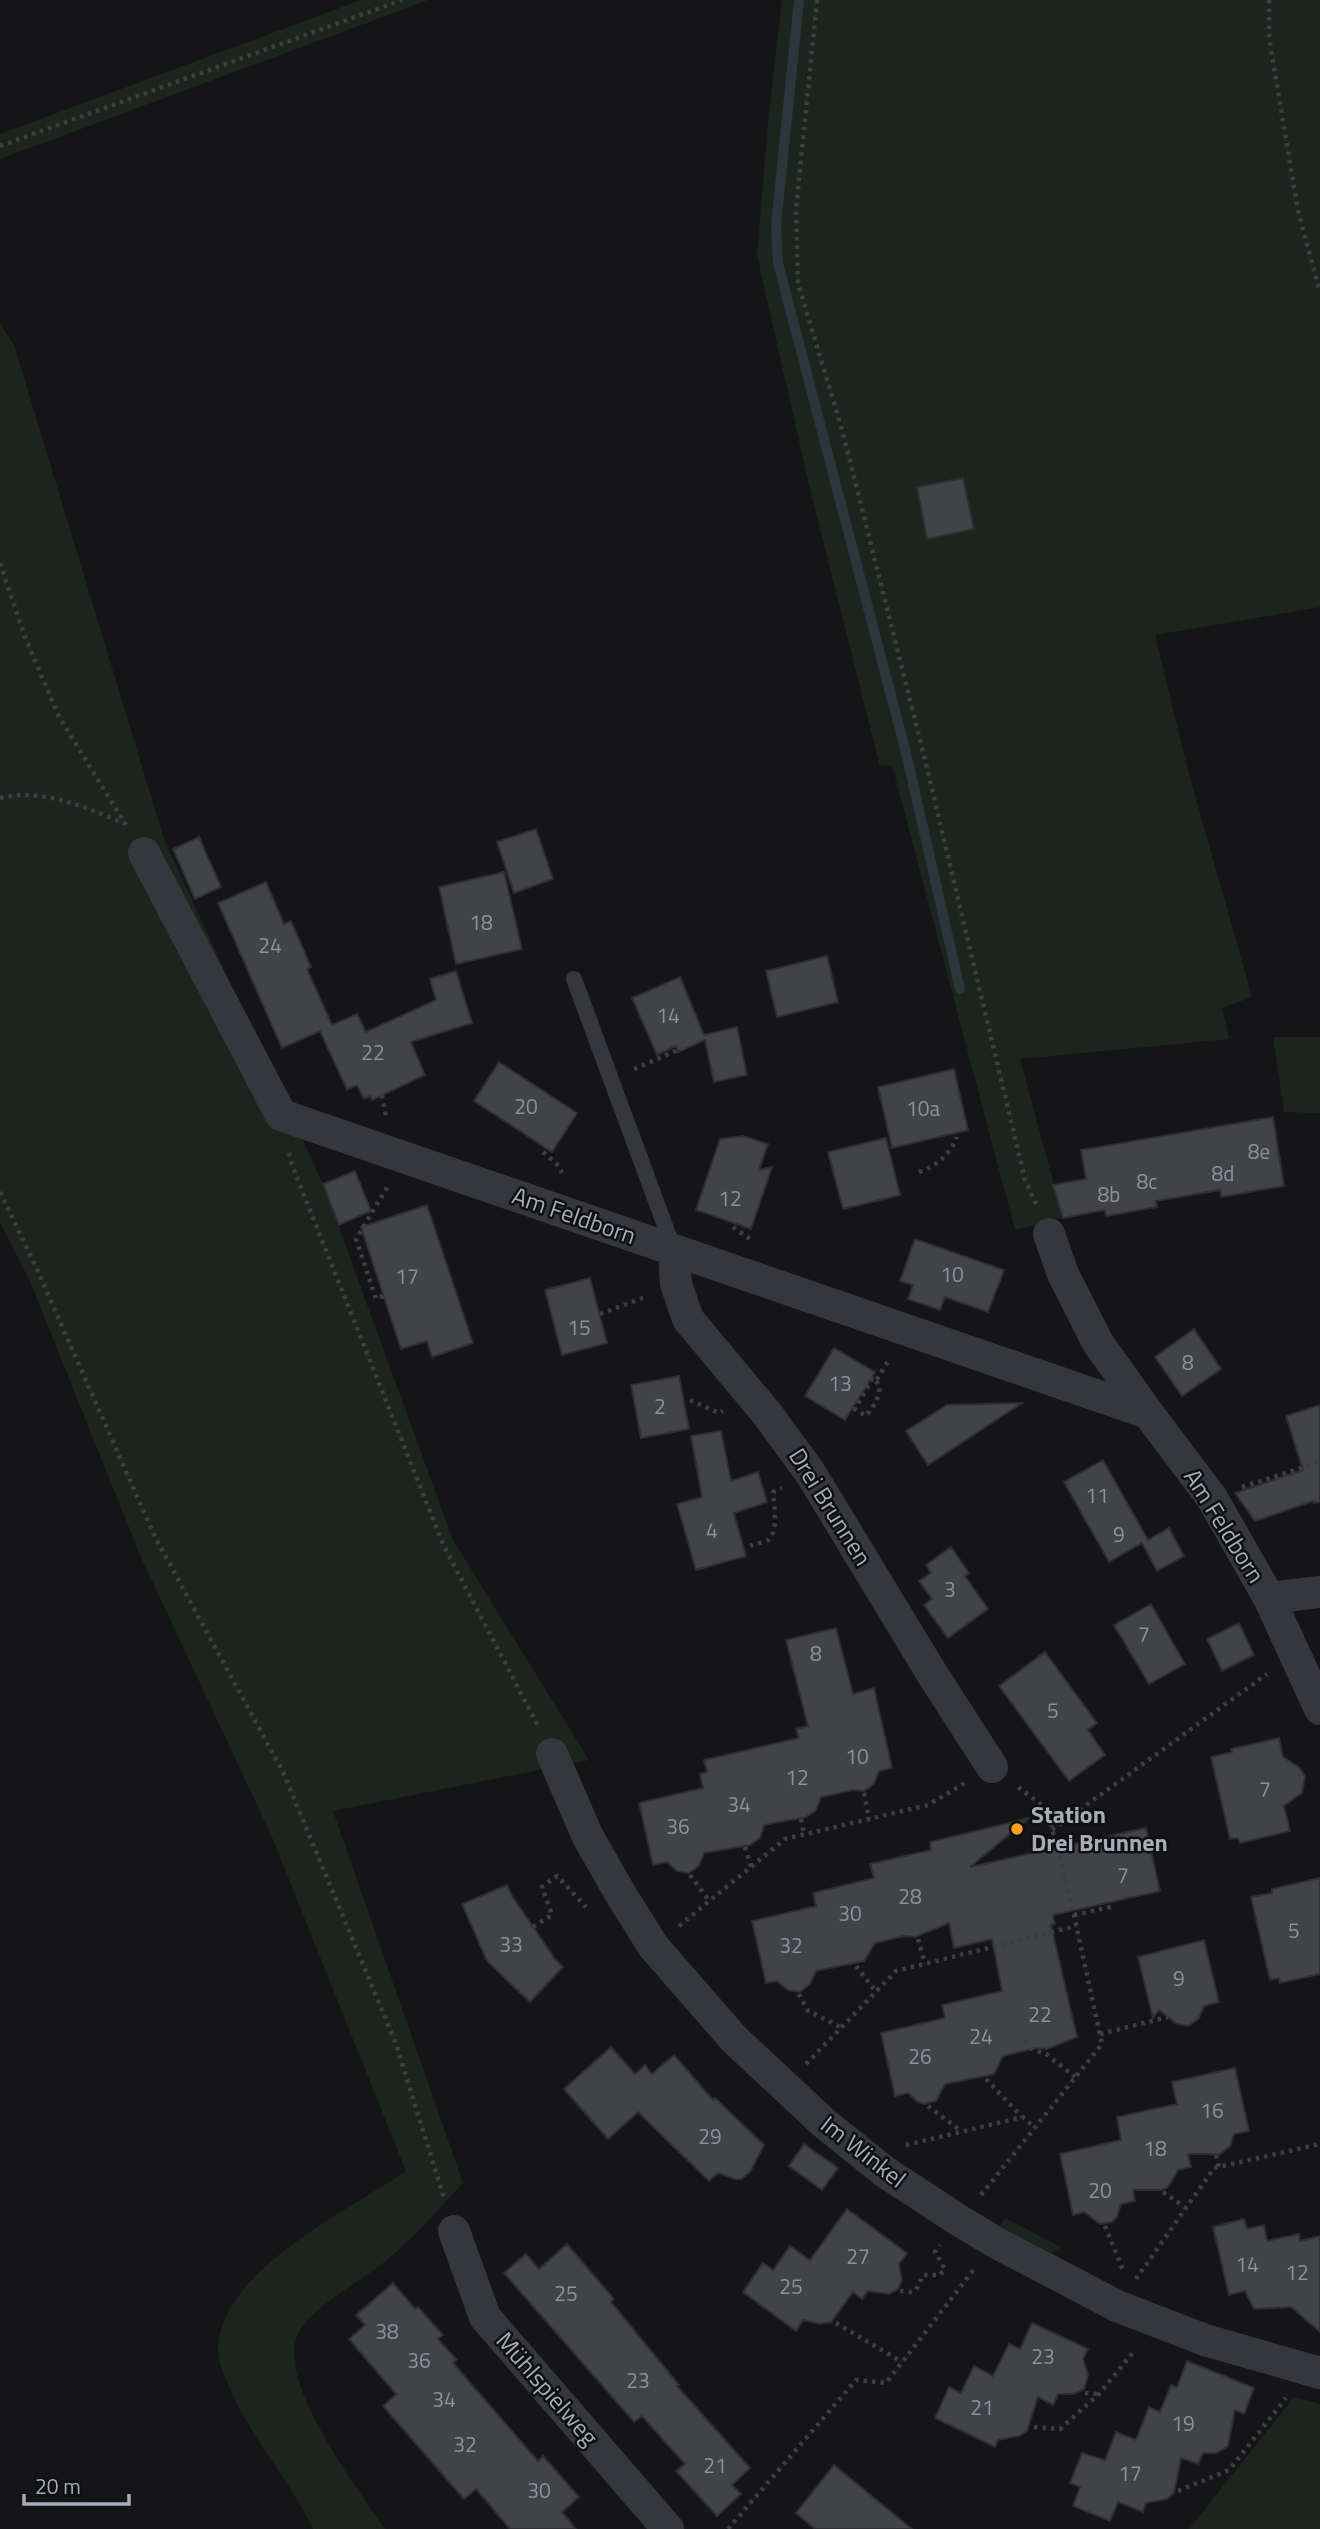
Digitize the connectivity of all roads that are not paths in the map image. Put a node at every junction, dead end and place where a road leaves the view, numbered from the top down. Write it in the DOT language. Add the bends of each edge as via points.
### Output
graph roads {
  1 [pos="144,853"];
  2 [pos="574,979"];
  3 [pos="1049,1234"];
  4 [pos="674,1250"];
  5 [pos="1148,1413"];
  6 [pos="1320,1592"];
  7 [pos="1269,1598"];
  8 [pos="1320,1709"];
  9 [pos="552,1754"];
  10 [pos="992,1767"];
  11 [pos="454,2231"];
  12 [pos="1320,2373"];
  13 [pos="668,2529"];
  1 -- 4 [label="street, Am Feldborn" via="281,1115"];
  2 -- 4 [label="lane"];
  3 -- 5 [label="street, Am Feldborn" via="1063,1274 1098,1343"];
  4 -- 5 [label="street, Am Feldborn"];
  4 -- 10 [label="street, Drei Brunnen" via="676,1284 688,1319 811,1474"];
  5 -- 7 [label="street, Am Feldborn" via="1212,1498"];
  6 -- 7 [label="street, Am Feldborn"];
  7 -- 8 [label="street"];
  9 -- 12 [label="street, Im Winkel" via="588,1837 653,1946 734,2039 824,2123 885,2172 995,2242 1117,2306 1205,2340"];
  11 -- 13 [label="street, Mühlspielweg" via="485,2317"];
}
